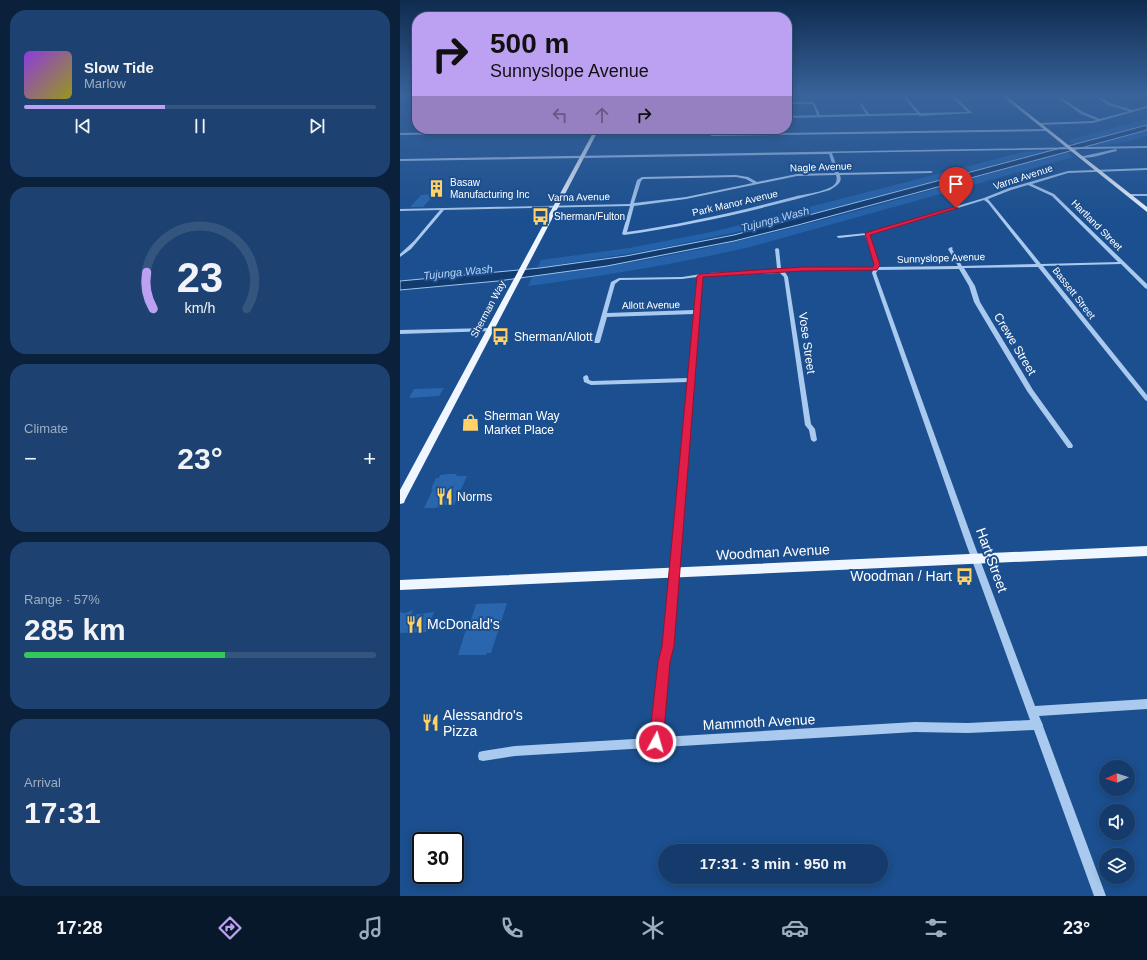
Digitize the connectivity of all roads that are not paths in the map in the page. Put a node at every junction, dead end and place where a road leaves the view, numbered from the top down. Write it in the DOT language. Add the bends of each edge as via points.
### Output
graph roads {
  1 [pos="592,137"];
  2 [pos="1055,137"];
  3 [pos="1120,147"];
  4 [pos="1147,147"];
  5 [pos="1070,148"];
  6 [pos="830,153"];
  7 [pos="582,157"];
  8 [pos="1081,157"];
  9 [pos="400,160"];
  10 [pos="1147,169"];
  11 [pos="1097,170"];
  12 [pos="931,172"];
  13 [pos="838,174"];
  14 [pos="756,183"];
  15 [pos="1029,184"];
  16 [pos="1129,195"];
  17 [pos="1147,195"];
  18 [pos="985,199"];
  19 [pos="632,205"];
  20 [pos="556,207"];
  21 [pos="443,209"];
  22 [pos="400,210"];
  23 [pos="1147,210"];
  24 [pos="867,234"];
  25 [pos="839,237"];
  26 [pos="951,248"];
  27 [pos="777,249"];
  28 [pos="400,256"];
  29 [pos="1123,263"];
  30 [pos="1040,265"];
  31 [pos="960,267"];
  32 [pos="874,269"];
  33 [pos="782,272"];
  34 [pos="700,276"];
  35 [pos="1147,287"];
  36 [pos="697,312"];
  37 [pos="605,315"];
  38 [pos="490,330"];
  39 [pos="400,332"];
  40 [pos="597,342"];
  41 [pos="587,380"];
  42 [pos="691,380"];
  43 [pos="1147,400"];
  44 [pos="814,440"];
  45 [pos="1070,446"];
  46 [pos="400,500"];
  47 [pos="1147,551"];
  48 [pos="976,558"];
  49 [pos="674,572"];
  50 [pos="400,585"];
  51 [pos="1147,704"];
  52 [pos="1033,711"];
  53 [pos="1038,725"];
  54 [pos="656,742"];
  55 [pos="483,756"];
  56 [pos="1100,896"];
  1 -- 7 [label="main road, Sherman Way"];
  2 -- 5 [label="main road"];
  3 -- 4 [label="street"];
  3 -- 5 [label="street"];
  3 -- 8 [label="street" via="1095,156"];
  5 -- 6 [label="street"];
  5 -- 8 [label="main road"];
  6 -- 7 [label="street"];
  6 -- 13 [label="street"];
  7 -- 9 [label="street"];
  7 -- 20 [label="main road, Sherman Way"];
  8 -- 11 [label="main road"];
  10 -- 11 [label="street"];
  11 -- 15 [label="street, Varna Avenue" via="1068,172"];
  11 -- 16 [label="main road"];
  12 -- 13 [label="street, Nagle Avenue"];
  13 -- 14 [label="street, Nagle Avenue" via="791,175"];
  13 -- 19 [label="street, Park Manor Avenue" via="839,181 829,189 732,213 624,234"];
  14 -- 19 [label="street, Varna Avenue" via="686,198"];
  14 -- 19 [label="street" via="747,178 729,175 642,178 639,180"];
  15 -- 18 [label="street, Varna Avenue"];
  15 -- 29 [label="street, Hartland Street" via="1053,195"];
  16 -- 17 [label="street"];
  16 -- 23 [label="main road"];
  18 -- 24 [label="street, Varna Avenue"];
  18 -- 30 [label="street, Bassett Street"];
  19 -- 20 [label="street, Varna Avenue"];
  20 -- 21 [label="street, Varna Avenue"];
  20 -- 38 [label="main road, Sherman Way"];
  21 -- 22 [label="street, Varna Avenue"];
  21 -- 28 [label="street" via="406,253"];
  24 -- 25 [label="street, Varna Avenue"];
  24 -- 32 [label="street, Hart Street" via="877,265"];
  26 -- 31 [label="street, Crewe Street"];
  27 -- 33 [label="street, Vose Street" via="778,268"];
  29 -- 30 [label="street, Sunnyslope Avenue"];
  29 -- 35 [label="street, Hartland Street"];
  30 -- 31 [label="street, Sunnyslope Avenue"];
  30 -- 43 [label="street, Bassett Street"];
  31 -- 32 [label="street, Sunnyslope Avenue"];
  31 -- 45 [label="street, Crewe Street" via="972,286 977,302 1030,391"];
  32 -- 33 [label="street, Sunnyslope Avenue" via="802,269"];
  32 -- 48 [label="street, Hart Street"];
  33 -- 34 [label="street, Sunnyslope Avenue"];
  33 -- 44 [label="street, Vose Street" via="786,277 808,425"];
  34 -- 36 [label="street"];
  34 -- 37 [label="street, Sunnyslope Avenue" via="615,280"];
  36 -- 37 [label="street, Allott Avenue"];
  36 -- 42 [label="street"];
  37 -- 40 [label="street"];
  38 -- 39 [label="street"];
  38 -- 46 [label="main road, Sherman Way"];
  41 -- 42 [label="street"];
  42 -- 49 [label="street"];
  47 -- 48 [label="main road, Woodman Avenue"];
  48 -- 49 [label="main road, Woodman Avenue"];
  48 -- 52 [label="street, Hart Street"];
  49 -- 50 [label="main road, Woodman Avenue"];
  49 -- 54 [label="street"];
  51 -- 52 [label="street"];
  52 -- 53 [label="street, Hart Street"];
  53 -- 54 [label="street, Mammoth Avenue" via="915,727"];
  53 -- 56 [label="street, Hart Street"];
  54 -- 55 [label="street, Mammoth Avenue" via="515,751"];
}
